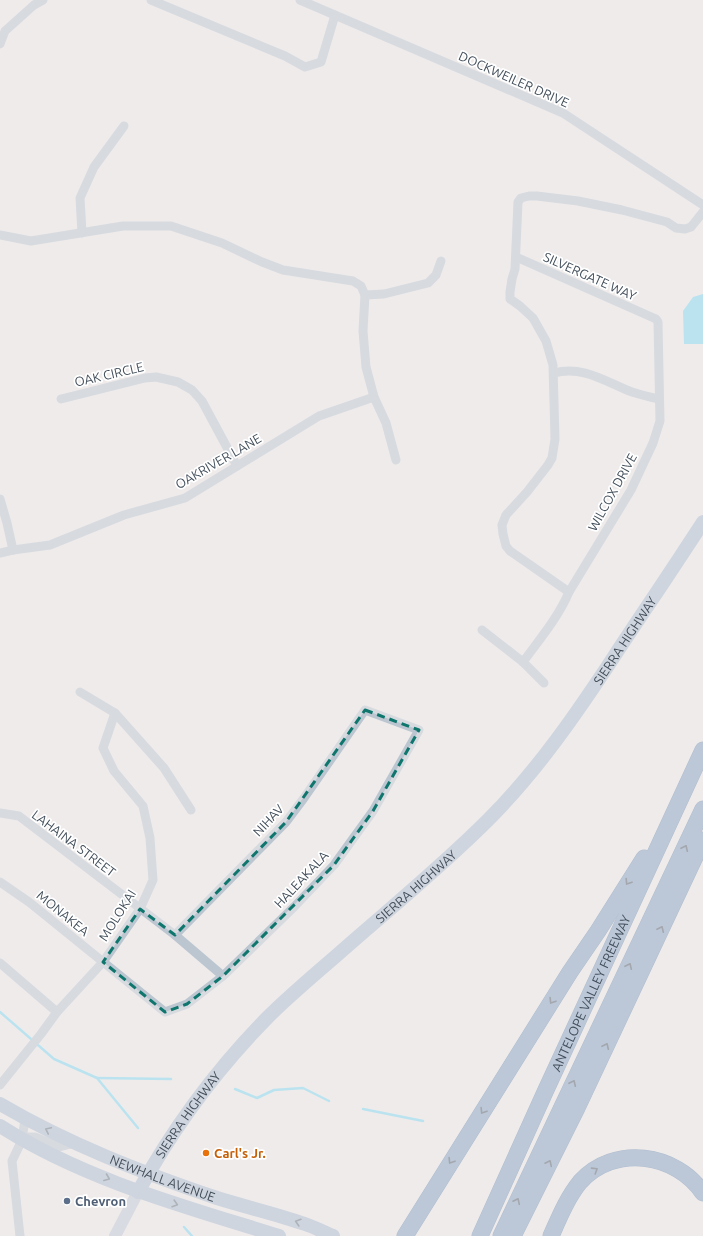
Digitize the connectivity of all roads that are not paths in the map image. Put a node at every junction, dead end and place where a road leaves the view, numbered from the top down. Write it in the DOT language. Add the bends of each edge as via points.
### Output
graph roads {
  1 [pos="43,0"];
  2 [pos="151,0"];
  3 [pos="300,0"];
  4 [pos="335,15"];
  5 [pos="0,44"];
  6 [pos="124,126"];
  7 [pos="703,205"];
  8 [pos="703,212"];
  9 [pos="82,233"];
  10 [pos="0,235"];
  11 [pos="516,257"];
  12 [pos="441,261"];
  13 [pos="365,295"];
  14 [pos="654,318"];
  15 [pos="554,373"];
  16 [pos="374,397"];
  17 [pos="61,399"];
  18 [pos="659,399"];
  19 [pos="396,460"];
  20 [pos="237,466"];
  21 [pos="0,499"];
  22 [pos="703,522"];
  23 [pos="13,550"];
  24 [pos="0,553"];
  25 [pos="569,592"];
  26 [pos="482,630"];
  27 [pos="522,662"];
  28 [pos="544,683"];
  29 [pos="80,692"];
  30 [pos="115,713"];
  31 [pos="420,730"];
  32 [pos="703,750"];
  33 [pos="703,770"];
  34 [pos="679,802"];
  35 [pos="703,809"];
  36 [pos="191,810"];
  37 [pos="0,813"];
  38 [pos="703,840"];
  39 [pos="0,882"];
  40 [pos="140,909"];
  41 [pos="175,936"];
  42 [pos="103,962"];
  43 [pos="0,964"];
  44 [pos="223,976"];
  45 [pos="58,1012"];
  46 [pos="165,1012"];
  47 [pos="0,1085"];
  48 [pos="0,1104"];
  49 [pos="25,1119"];
  50 [pos="0,1126"];
  51 [pos="22,1140"];
  52 [pos="76,1143"];
  53 [pos="148,1174"];
  54 [pos="138,1192"];
  55 [pos="703,1193"];
  56 [pos="20,1236"];
  57 [pos="115,1236"];
  58 [pos="278,1236"];
  59 [pos="333,1236"];
  60 [pos="404,1236"];
  61 [pos="480,1236"];
  62 [pos="489,1236"];
  63 [pos="501,1236"];
  64 [pos="513,1236"];
  65 [pos="551,1236"];
  1 -- 5 [label="street" via="5,31"];
  2 -- 4 [label="street" via="285,56 305,67 321,62"];
  3 -- 4 [label="street, DOCKWEILER DRIVE"];
  4 -- 7 [label="street, DOCKWEILER DRIVE" via="562,113"];
  6 -- 9 [label="street" via="94,168 80,198"];
  8 -- 11 [label="street" via="691,227 685,229 622,210 578,201 529,196 521,198 518,202"];
  9 -- 10 [label="street" via="31,241"];
  9 -- 13 [label="street" via="123,226 172,226 222,243 283,270 353,282 362,286"];
  11 -- 14 [label="street, SILVERGATE WAY"];
  11 -- 15 [label="street" via="510,299 527,312 536,324 549,349"];
  12 -- 13 [label="street" via="436,275 428,283 384,294"];
  13 -- 16 [label="street" via="363,331 366,367"];
  14 -- 18 [label="street, WILCOX DRIVE" via="658,320"];
  15 -- 18 [label="street" via="585,372 633,392"];
  15 -- 25 [label="street" via="555,439 552,458 544,472 506,515 502,525 506,546 510,551"];
  16 -- 19 [label="street" via="386,423"];
  16 -- 20 [label="street, OAKRIVER LANE" via="319,416"];
  17 -- 20 [label="street, OAK CIRCLE" via="145,378 156,377 178,382 192,390 202,401"];
  18 -- 25 [label="street, WILCOX DRIVE" via="660,421 653,443 631,490"];
  20 -- 23 [label="street, OAKRIVER LANE" via="185,498 124,515 50,545"];
  21 -- 23 [label="street"];
  22 -- 53 [label="main road, SIERRA HIGHWAY" via="581,706 541,761 488,820 266,1019 217,1074 175,1130"];
  23 -- 24 [label="street, OAKRIVER LANE"];
  25 -- 27 [label="street, WILCOX DRIVE" via="547,629"];
  26 -- 27 [label="street"];
  27 -- 28 [label="street"];
  29 -- 30 [label="street"];
  30 -- 36 [label="street" via="164,768"];
  30 -- 40 [label="street, MOLOKAI" via="103,748 114,771 143,806 150,838 153,880"];
  31 -- 41 [label="street, NIHAV" via="365,710 286,822"];
  31 -- 44 [label="street, HALEAKALA" via="373,811 334,865"];
  32 -- 34 [label="highway, ANTELOPE VALLEY FREEWAY"];
  33 -- 62 [label="highway"];
  34 -- 60 [label="highway, one-way"];
  34 -- 61 [label="highway, ANTELOPE VALLEY FREEWAY"];
  63 -- 35 [label="highway, one-way"];
  37 -- 40 [label="street, LAHAINA STREET" via="19,816"];
  64 -- 38 [label="highway, one-way" via="577,1108"];
  39 -- 42 [label="street, MONAKEA"];
  40 -- 41 [label="street, LAHAINA STREET"];
  40 -- 42 [label="street, MOLOKAI"];
  41 -- 44 [label="street, LAHAINA STREET"];
  42 -- 45 [label="street, MOLOKAI"];
  42 -- 46 [label="street, MONAKEA"];
  43 -- 45 [label="street"];
  44 -- 46 [label="street, HALEAKALA" via="187,1004"];
  45 -- 47 [label="street, MOLOKAI"];
  48 -- 49 [label="main road, NEWHALL AVENUE"];
  49 -- 51 [label="street"];
  52 -- 49 [label="main road, NEWHALL AVENUE, one-way"];
  50 -- 51 [label="main road, NEWHALL AVENUE"];
  51 -- 52 [label="street" via="35,1137 59,1147"];
  51 -- 54 [label="main road, NEWHALL AVENUE, one-way"];
  51 -- 56 [label="street" via="12,1161"];
  52 -- 53 [label="main road, NEWHALL AVENUE"];
  53 -- 54 [label="main road, SIERRA HIGHWAY"];
  59 -- 53 [label="main road, NEWHALL AVENUE, one-way" via="306,1224"];
  54 -- 57 [label="main road, SIERRA HIGHWAY"];
  54 -- 58 [label="main road, NEWHALL AVENUE, one-way"];
  65 -- 55 [label="highway, one-way" via="572,1194 581,1182 591,1173 616,1161 643,1158 670,1165 683,1172"];
}
